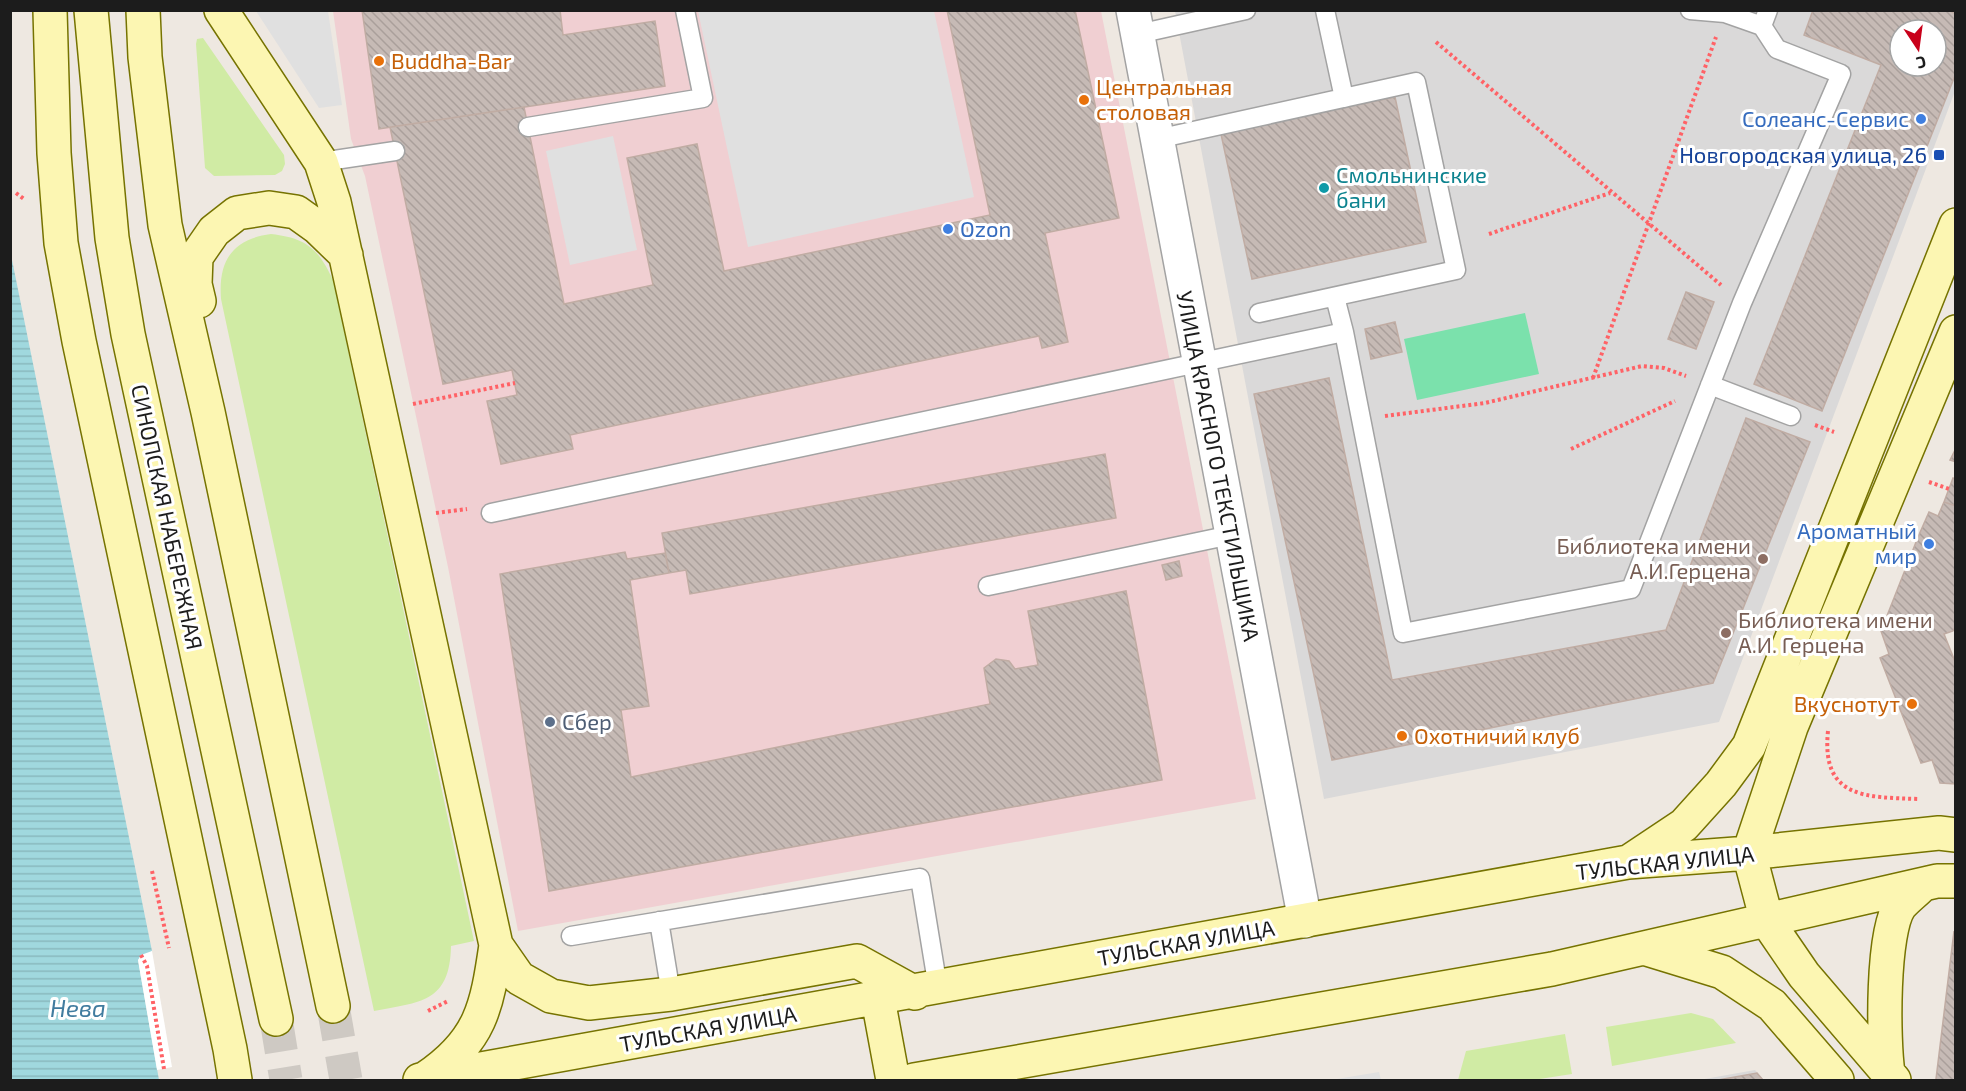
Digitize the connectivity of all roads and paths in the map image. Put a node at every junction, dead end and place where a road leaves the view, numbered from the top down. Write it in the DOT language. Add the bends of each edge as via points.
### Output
graph roads {
  1 [pos="50,10"];
  2 [pos="91,10"];
  3 [pos="143,10"];
  4 [pos="221,10"];
  5 [pos="685,10"];
  6 [pos="1246,10"];
  7 [pos="1325,10"];
  8 [pos="1690,10"];
  9 [pos="1725,13"];
  10 [pos="1765,18"];
  11 [pos="1136,22"];
  12 [pos="1436,42"];
  13 [pos="1344,98"];
  14 [pos="528,127"];
  15 [pos="1157,139"];
  16 [pos="395,151"];
  17 [pos="321,162"];
  18 [pos="1610,193"];
  19 [pos="1647,225"];
  20 [pos="1956,225"];
  21 [pos="1489,234"];
  22 [pos="346,255"];
  23 [pos="1335,297"];
  24 [pos="1742,303"];
  25 [pos="1259,313"];
  26 [pos="1344,332"];
  27 [pos="1956,332"];
  28 [pos="1198,363"];
  29 [pos="1593,378"];
  30 [pos="1691,378"];
  31 [pos="515,382"];
  32 [pos="1710,385"];
  33 [pos="1679,399"];
  34 [pos="409,405"];
  35 [pos="208,412"];
  36 [pos="1791,416"];
  37 [pos="1374,417"];
  38 [pos="1571,449"];
  39 [pos="1928,481"];
  40 [pos="1949,489"];
  41 [pos="462,508"];
  42 [pos="440,512"];
  43 [pos="491,513"];
  44 [pos="1231,535"];
  45 [pos="988,586"];
  46 [pos="1828,728"];
  47 [pos="1918,799"];
  48 [pos="1956,835"];
  49 [pos="1749,853"];
  50 [pos="1628,862"];
  51 [pos="152,871"];
  52 [pos="1956,881"];
  53 [pos="1921,886"];
  54 [pos="659,921"];
  55 [pos="1305,921"];
  56 [pos="1767,921"];
  57 [pos="571,936"];
  58 [pos="496,945"];
  59 [pos="169,948"];
  60 [pos="1646,948"];
  61 [pos="141,955"];
  62 [pos="927,990"];
  63 [pos="671,994"];
  64 [pos="878,999"];
  65 [pos="333,1006"];
  66 [pos="276,1019"];
  67 [pos="164,1069"];
  68 [pos="1891,1077"];
  69 [pos="235,1080"];
  70 [pos="421,1080"];
  71 [pos="893,1080"];
  72 [pos="914,1080"];
  73 [pos="1837,1080"];
  1 -- 69 [label="main road" via="54,153 65,265"];
  2 -- 66 [label="main road, СИНОПСКАЯ НАБЕРЕЖНАЯ" via="112,238 128,334"];
  3 -- 35 [label="main road" via="165,225"];
  4 -- 17 [label="main road"];
  5 -- 14 [label="lane" via="702,98"];
  6 -- 11 [label="lane"];
  7 -- 13 [label="lane"];
  8 -- 9 [label="lane"];
  9 -- 10 [label="lane"];
  9 -- 19 [label="path"];
  10 -- 24 [label="lane" via="1777,49 1841,74"];
  11 -- 15 [label="street, УЛИЦА КРАСНОГО ТЕКСТИЛЬЩИКА"];
  12 -- 18 [label="path"];
  13 -- 15 [label="lane"];
  13 -- 23 [label="lane" via="1416,82 1456,270"];
  15 -- 28 [label="street, УЛИЦА КРАСНОГО ТЕКСТИЛЬЩИКА"];
  16 -- 17 [label="lane"];
  17 -- 22 [label="main road"];
  18 -- 19 [label="path"];
  18 -- 21 [label="path"];
  19 -- 24 [label="path"];
  19 -- 29 [label="path"];
  20 -- 50 [label="main road" via="1749,746 1684,825"];
  22 -- 35 [label="main road" via="297,212 269,208 237,213 214,231 196,257 195,284 214,365"];
  22 -- 58 [label="main road"];
  23 -- 25 [label="lane"];
  23 -- 26 [label="lane"];
  24 -- 32 [label="lane"];
  26 -- 28 [label="lane"];
  26 -- 32 [label="lane" via="1403,633 1631,589"];
  27 -- 49 [label="main road" via="1791,727"];
  28 -- 43 [label="lane"];
  28 -- 44 [label="street, УЛИЦА КРАСНОГО ТЕКСТИЛЬЩИКА"];
  29 -- 30 [label="path" via="1641,366 1664,368"];
  29 -- 37 [label="path" via="1485,403"];
  31 -- 34 [label="path"];
  32 -- 36 [label="lane"];
  33 -- 38 [label="path"];
  35 -- 65 [label="main road"];
  39 -- 40 [label="path"];
  41 -- 42 [label="path"];
  44 -- 45 [label="lane"];
  44 -- 55 [label="street, УЛИЦА КРАСНОГО ТЕКСТИЛЬЩИКА"];
  46 -- 47 [label="path" via="1829,758 1841,786 1872,797"];
  48 -- 49 [label="main road, ТУЛЬСКАЯ УЛИЦА" via="1939,833"];
  49 -- 50 [label="main road, ТУЛЬСКАЯ УЛИЦА"];
  49 -- 56 [label="main road"];
  50 -- 55 [label="main road, ТУЛЬСКАЯ УЛИЦА"];
  51 -- 59 [label="path"];
  52 -- 53 [label="main road"];
  53 -- 56 [label="main road"];
  53 -- 68 [label="main road" via="1899,907 1888,945 1885,1052"];
  54 -- 57 [label="lane"];
  54 -- 62 [label="lane" via="920,878"];
  54 -- 63 [label="lane"];
  55 -- 62 [label="main road, ТУЛЬСКАЯ УЛИЦА"];
  56 -- 60 [label="main road"];
  56 -- 68 [label="main road" via="1804,975"];
  58 -- 63 [label="main road" via="519,978 551,996 589,1003"];
  58 -- 70 [label="main road" via="489,992 478,1024 444,1065"];
  60 -- 72 [label="main road" via="1426,993"];
  60 -- 73 [label="main road" via="1722,972 1772,1005"];
  61 -- 67 [label="path" via="147,966"];
  62 -- 63 [label="main road" via="857,961"];
  62 -- 64 [label="main road, ТУЛЬСКАЯ УЛИЦА"];
  64 -- 70 [label="main road, ТУЛЬСКАЯ УЛИЦА"];
  64 -- 71 [label="main road"];
}
